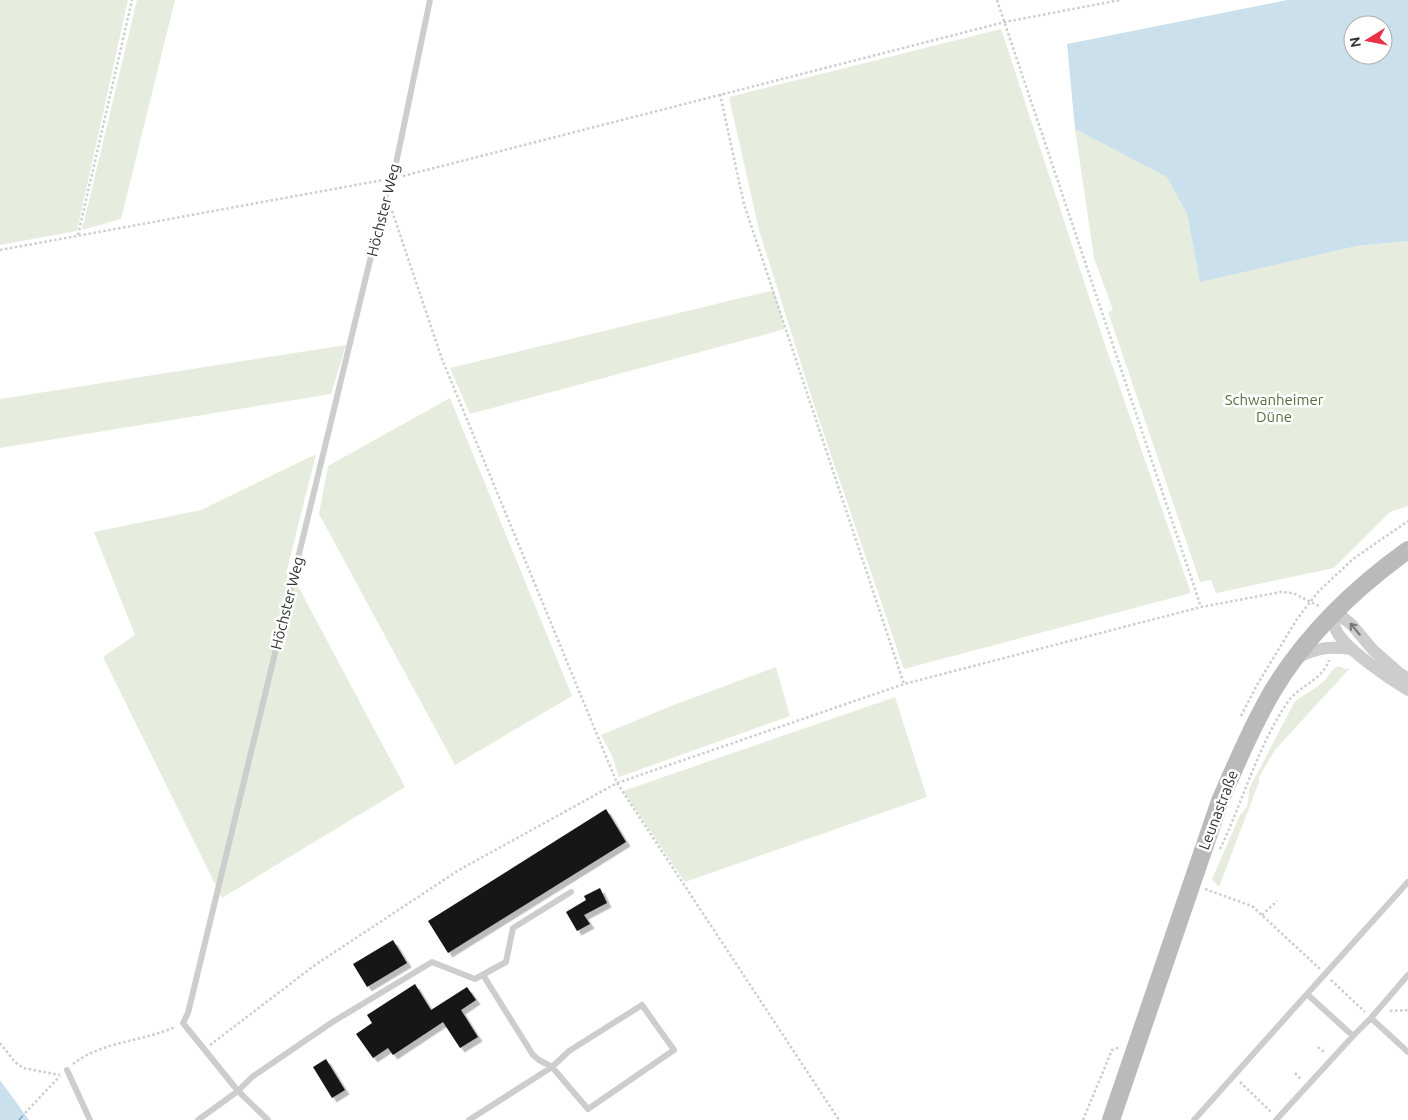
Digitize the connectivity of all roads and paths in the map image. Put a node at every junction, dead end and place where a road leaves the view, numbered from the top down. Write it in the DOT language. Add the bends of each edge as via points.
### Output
graph roads {
  1 [pos="132,0"];
  2 [pos="430,0"];
  3 [pos="997,0"];
  4 [pos="1120,0"];
  5 [pos="1005,22"];
  6 [pos="720,94"];
  7 [pos="392,178"];
  8 [pos="386,194"];
  9 [pos="78,235"];
  10 [pos="0,250"];
  11 [pos="1408,521"];
  12 [pos="1408,550"];
  13 [pos="1310,602"];
  14 [pos="1201,608"];
  15 [pos="1333,613"];
  16 [pos="1297,619"];
  17 [pos="1351,649"];
  18 [pos="1295,659"];
  19 [pos="1329,660"];
  20 [pos="1408,679"];
  21 [pos="904,684"];
  22 [pos="1408,690"];
  23 [pos="617,783"];
  24 [pos="1217,856"];
  25 [pos="1408,882"];
  26 [pos="1205,883"];
  27 [pos="572,892"];
  28 [pos="1276,901"];
  29 [pos="1262,916"];
  30 [pos="1324,974"];
  31 [pos="483,975"];
  32 [pos="1408,975"];
  33 [pos="1307,994"];
  34 [pos="1371,1018"];
  35 [pos="182,1023"];
  36 [pos="1353,1036"];
  37 [pos="0,1043"];
  38 [pos="1122,1047"];
  39 [pos="204,1049"];
  40 [pos="1408,1052"];
  41 [pos="552,1067"];
  42 [pos="64,1073"];
  43 [pos="1234,1075"];
  44 [pos="238,1091"];
  45 [pos="25,1113"];
  46 [pos="1277,1119"];
  47 [pos="90,1120"];
  48 [pos="198,1120"];
  49 [pos="268,1120"];
  50 [pos="469,1120"];
  51 [pos="839,1120"];
  52 [pos="1083,1120"];
  53 [pos="1111,1120"];
  54 [pos="1194,1120"];
  1 -- 9 [label="path"];
  2 -- 7 [label="lane, Höchster Weg"];
  3 -- 5 [label="path"];
  4 -- 5 [label="path"];
  5 -- 6 [label="path"];
  5 -- 14 [label="path"];
  6 -- 7 [label="path"];
  6 -- 21 [label="path" via="744,204"];
  7 -- 8 [label="lane, Höchster Weg"];
  7 -- 9 [label="path"];
  8 -- 23 [label="path" via="442,359"];
  8 -- 35 [label="lane, Höchster Weg" via="188,1013"];
  9 -- 10 [label="path"];
  11 -- 13 [label="path" via="1353,559"];
  12 -- 15 [label="main road, Leunastraße" via="1363,584"];
  13 -- 14 [label="path" via="1293,593 1281,592"];
  13 -- 16 [label="path"];
  14 -- 21 [label="path"];
  15 -- 17 [label="street" via="1336,631"];
  15 -- 18 [label="main road, Leunastraße"];
  20 -- 15 [label="street, one-way" via="1373,650 1352,625"];
  17 -- 18 [label="street" via="1326,648"];
  17 -- 22 [label="street"];
  18 -- 53 [label="main road, Leunastraße" via="1255,723 1220,801"];
  19 -- 24 [label="path" via="1322,672 1287,703 1250,776"];
  21 -- 23 [label="path"];
  23 -- 39 [label="path" via="459,870 315,965"];
  23 -- 51 [label="path"];
  25 -- 30 [label="lane"];
  26 -- 29 [label="path" via="1203,889 1252,906"];
  27 -- 31 [label="lane" via="513,928 506,962"];
  28 -- 29 [label="path"];
  29 -- 30 [label="path"];
  30 -- 33 [label="lane"];
  30 -- 34 [label="path"];
  31 -- 41 [label="lane" via="533,1055"];
  31 -- 44 [label="lane" via="475,980 432,962 331,1023 252,1077"];
  32 -- 34 [label="lane"];
  33 -- 36 [label="lane"];
  33 -- 43 [label="lane"];
  34 -- 36 [label="lane"];
  34 -- 40 [label="lane"];
  35 -- 39 [label="lane"];
  35 -- 42 [label="path" via="161,1033 88,1054"];
  36 -- 46 [label="lane"];
  37 -- 42 [label="path" via="23,1068"];
  38 -- 52 [label="path" via="1112,1050"];
  39 -- 44 [label="lane"];
  41 -- 41 [label="lane" via="569,1051 642,1004 674,1050 588,1109"];
  41 -- 50 [label="lane"];
  42 -- 45 [label="path"];
  42 -- 47 [label="lane"];
  43 -- 46 [label="path"];
  43 -- 54 [label="lane"];
  44 -- 48 [label="lane"];
  44 -- 49 [label="lane"];
}
